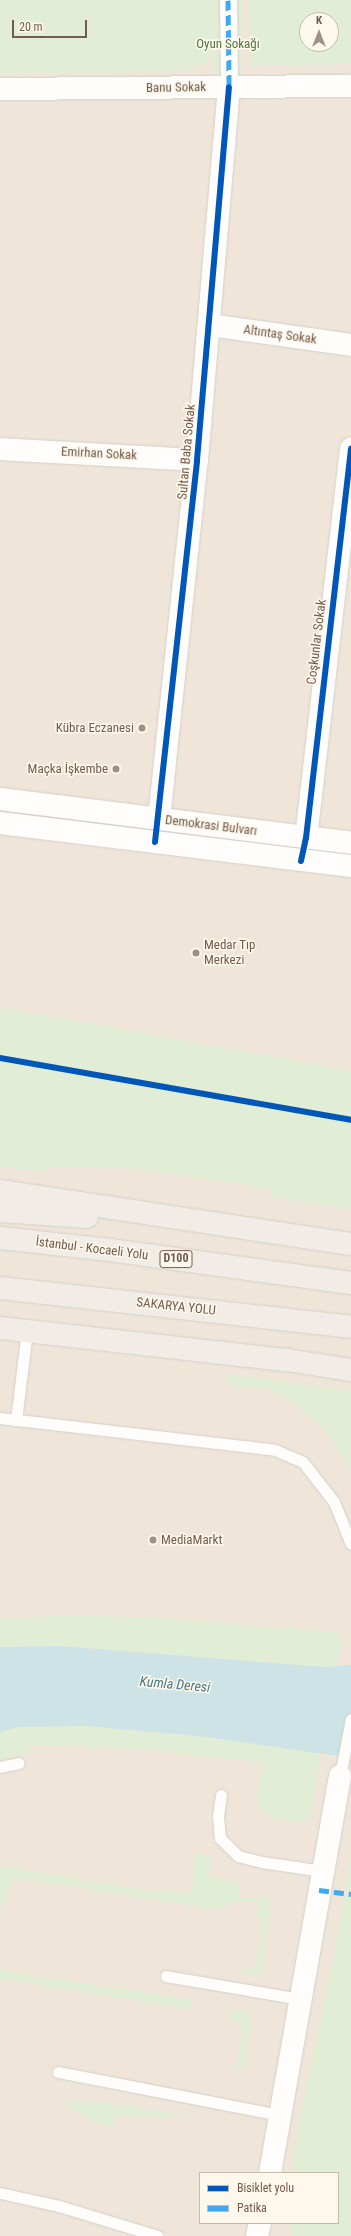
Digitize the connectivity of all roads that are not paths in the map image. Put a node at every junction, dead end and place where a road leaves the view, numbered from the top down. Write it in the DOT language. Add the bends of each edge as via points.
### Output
graph roads {
  1 [pos="228,0"];
  2 [pos="351,86"];
  3 [pos="229,87"];
  4 [pos="0,89"];
  5 [pos="209,325"];
  6 [pos="351,345"];
  7 [pos="0,449"];
  8 [pos="351,449"];
  9 [pos="197,460"];
  10 [pos="0,799"];
  11 [pos="160,819"];
  12 [pos="0,824"];
  13 [pos="306,838"];
  14 [pos="351,843"];
  15 [pos="351,866"];
  16 [pos="0,1191"];
  17 [pos="0,1211"];
  18 [pos="262,1230"];
  19 [pos="0,1238"];
  20 [pos="351,1244"];
  21 [pos="351,1284"];
  22 [pos="0,1288"];
  23 [pos="0,1325"];
  24 [pos="351,1327"];
  25 [pos="0,1328"];
  26 [pos="26,1331"];
  27 [pos="351,1370"];
  28 [pos="0,1418"];
  29 [pos="16,1420"];
  30 [pos="351,1544"];
  31 [pos="351,1719"];
  32 [pos="19,1763"];
  33 [pos="0,1767"];
  34 [pos="340,1776"];
  35 [pos="221,1795"];
  36 [pos="322,1870"];
  37 [pos="166,1976"];
  38 [pos="300,1999"];
  39 [pos="58,2072"];
  40 [pos="280,2115"];
  41 [pos="270,2172"];
  42 [pos="0,2193"];
  43 [pos="260,2224"];
  44 [pos="158,2236"];
  45 [pos="257,2236"];
  1 -- 3 [label="street"];
  2 -- 3 [label="street, Banu Sokak"];
  3 -- 4 [label="street, Banu Sokak"];
  3 -- 5 [label="street, Sultan Baba Sokak"];
  5 -- 6 [label="street, Altıntaş Sokak"];
  5 -- 9 [label="street, Sultan Baba Sokak"];
  7 -- 9 [label="street, Emirhan Sokak"];
  8 -- 13 [label="street, Coşkunlar Sokak"];
  9 -- 11 [label="street, Sultan Baba Sokak"];
  10 -- 11 [label="street, Demokrasi Bulvarı"];
  11 -- 13 [label="street, Demokrasi Bulvarı"];
  12 -- 15 [label="street, Demokrasi Bulvarı"];
  13 -- 14 [label="street, Demokrasi Bulvarı"];
  16 -- 18 [label="highway"];
  17 -- 18 [label="highway"];
  18 -- 20 [label="highway"];
  19 -- 21 [label="highway, İstanbul - Kocaeli Yolu / D100" via="110,1250"];
  22 -- 24 [label="highway, SAKARYA YOLU"];
  23 -- 26 [label="highway"];
  25 -- 26 [label="highway"];
  26 -- 27 [label="highway" via="287,1360"];
  26 -- 29 [label="lane"];
  28 -- 29 [label="lane"];
  29 -- 30 [label="lane" via="275,1450 303,1462 334,1502"];
  31 -- 34 [label="lane"];
  32 -- 33 [label="lane"];
  34 -- 36 [label="street"];
  35 -- 36 [label="lane" via="218,1816 220,1838 238,1856"];
  36 -- 38 [label="street"];
  37 -- 38 [label="lane"];
  38 -- 40 [label="street"];
  39 -- 40 [label="lane"];
  40 -- 41 [label="street"];
  42 -- 44 [label="lane" via="59,2206"];
  43 -- 45 [label="street"];
}
